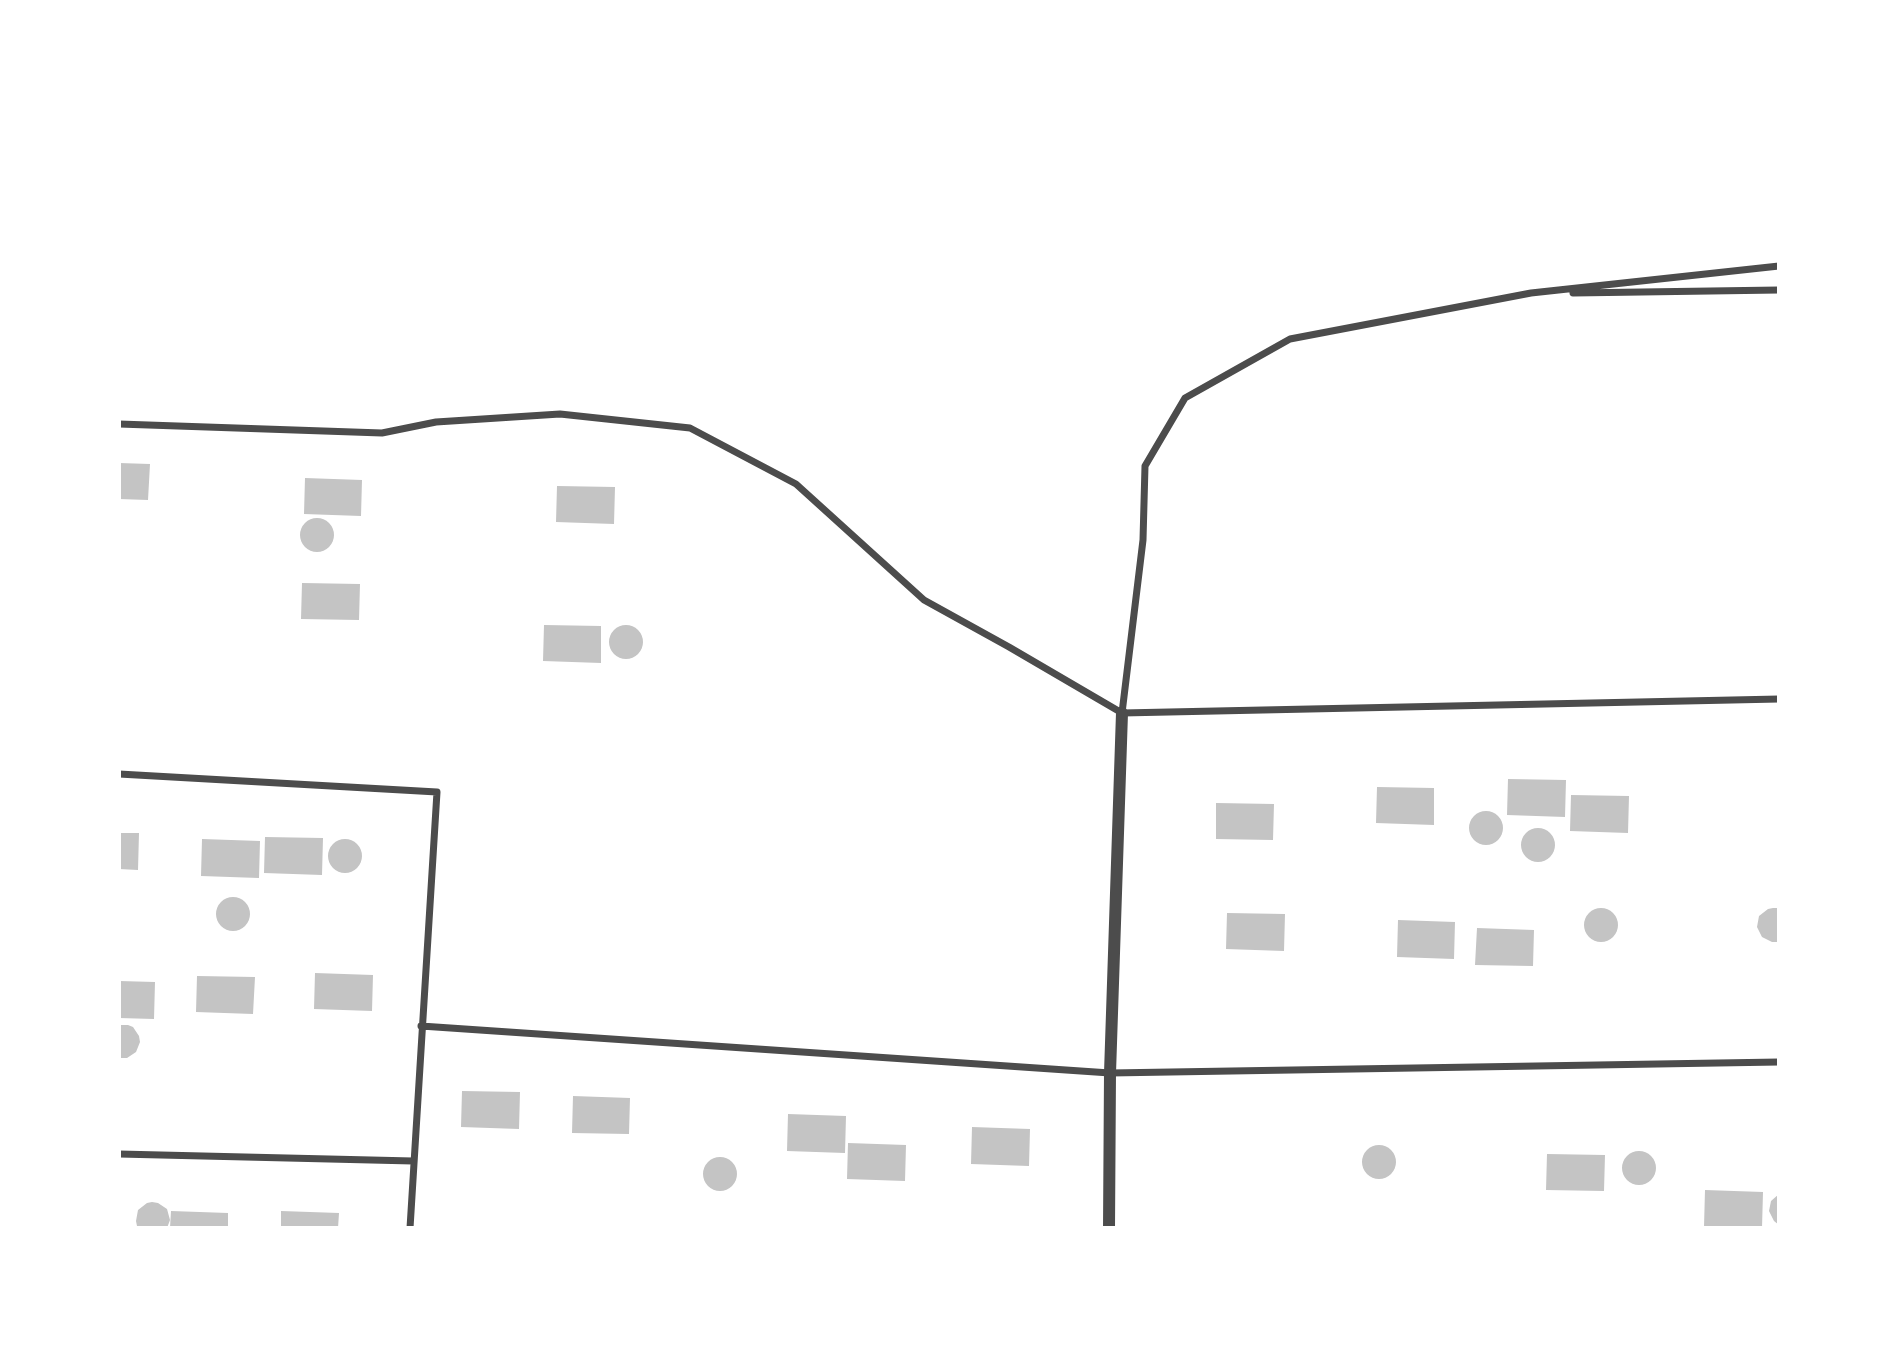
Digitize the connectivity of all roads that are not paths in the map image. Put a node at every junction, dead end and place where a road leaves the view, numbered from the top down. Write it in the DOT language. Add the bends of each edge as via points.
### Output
graph roads {
  1 [pos="1779,266"];
  2 [pos="1779,290"];
  3 [pos="1531,293"];
  4 [pos="119,424"];
  5 [pos="1779,699"];
  6 [pos="1122,713"];
  7 [pos="119,774"];
  8 [pos="421,1026"];
  9 [pos="1779,1062"];
  10 [pos="1110,1073"];
  11 [pos="119,1154"];
  12 [pos="414,1161"];
  13 [pos="410,1228"];
  14 [pos="1109,1228"];
  1 -- 3 [label="street"];
  2 -- 3 [label="street"];
  3 -- 6 [label="street" via="1290,339 1185,398 1145,466 1143,540"];
  4 -- 6 [label="street" via="382,433 436,422 560,414 690,428 796,484 924,600"];
  5 -- 6 [label="street"];
  6 -- 10 [label="street"];
  7 -- 8 [label="street" via="437,792"];
  8 -- 10 [label="street"];
  8 -- 12 [label="street"];
  9 -- 10 [label="street"];
  10 -- 14 [label="street"];
  11 -- 12 [label="street"];
  12 -- 13 [label="street"];
}
